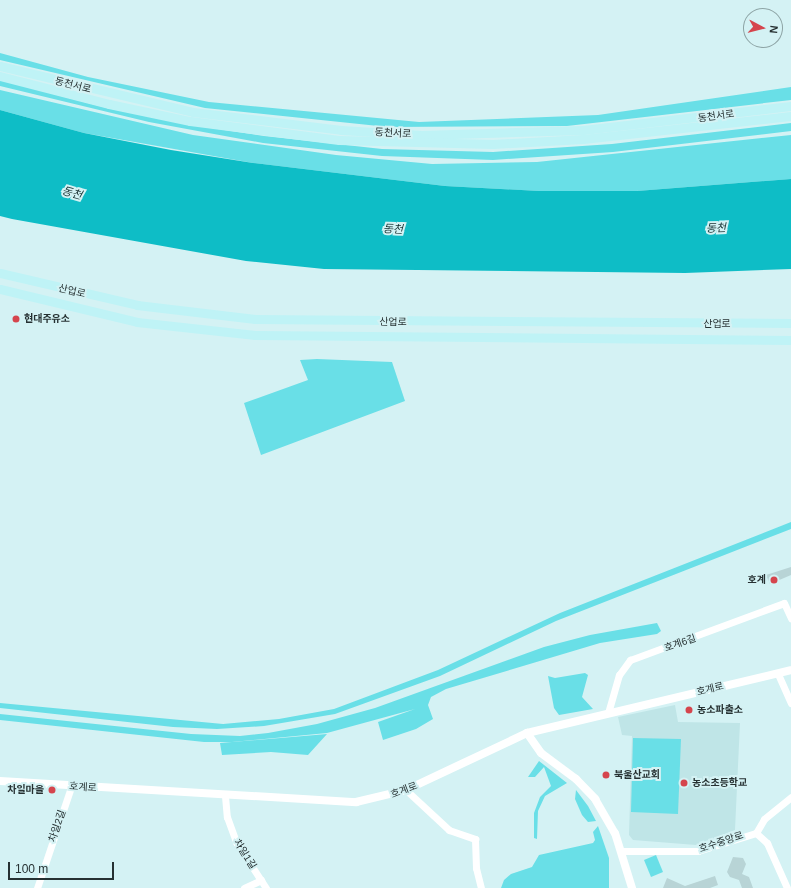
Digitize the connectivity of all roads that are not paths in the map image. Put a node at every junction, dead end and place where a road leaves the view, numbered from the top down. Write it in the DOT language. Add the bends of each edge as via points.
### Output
graph roads {
  1 [pos="0,66"];
  2 [pos="0,76"];
  3 [pos="791,106"];
  4 [pos="791,116"];
  5 [pos="0,273"];
  6 [pos="0,290"];
  7 [pos="791,323"];
  8 [pos="791,340"];
  9 [pos="788,601"];
  10 [pos="791,618"];
  11 [pos="791,670"];
  12 [pos="778,674"];
  13 [pos="791,703"];
  14 [pos="608,713"];
  15 [pos="527,733"];
  16 [pos="0,781"];
  17 [pos="71,787"];
  18 [pos="406,790"];
  19 [pos="225,796"];
  20 [pos="791,797"];
  21 [pos="756,833"];
  22 [pos="621,851"];
  23 [pos="261,880"];
  24 [pos="37,888"];
  25 [pos="244,888"];
  26 [pos="266,888"];
  27 [pos="481,888"];
  28 [pos="632,888"];
  29 [pos="787,888"];
  1 -- 3 [label="main road, 동천서로" via="192,112 275,123 407,134 492,135 583,130"];
  2 -- 4 [label="main road, 동천서로" via="109,104 190,121 370,141 493,144 583,139"];
  5 -- 7 [label="main road, 산업로" via="137,305 255,319"];
  6 -- 8 [label="main road, 산업로" via="137,322 255,335"];
  9 -- 10 [label="street, 호계6길"];
  9 -- 14 [label="street, 호계6길" via="630,660 619,675"];
  11 -- 12 [label="street, 호계로"];
  12 -- 13 [label="street"];
  12 -- 14 [label="street, 호계로"];
  14 -- 15 [label="street, 호계로"];
  15 -- 18 [label="street, 호계로"];
  15 -- 22 [label="street" via="541,753 576,779 595,799 615,833"];
  16 -- 17 [label="street, 호계로"];
  17 -- 19 [label="street, 호계로"];
  17 -- 24 [label="street, 차일2길"];
  18 -- 19 [label="street, 호계로" via="356,802"];
  18 -- 27 [label="street" via="449,830 475,839 476,868"];
  19 -- 23 [label="street, 차일1길" via="227,817 236,842"];
  20 -- 21 [label="street" via="764,819"];
  21 -- 22 [label="street, 호수중앙로" via="698,851"];
  21 -- 29 [label="street, 호수중앙로" via="767,843"];
  22 -- 28 [label="street"];
  23 -- 25 [label="street"];
  23 -- 26 [label="street, 차일1길"];
}
